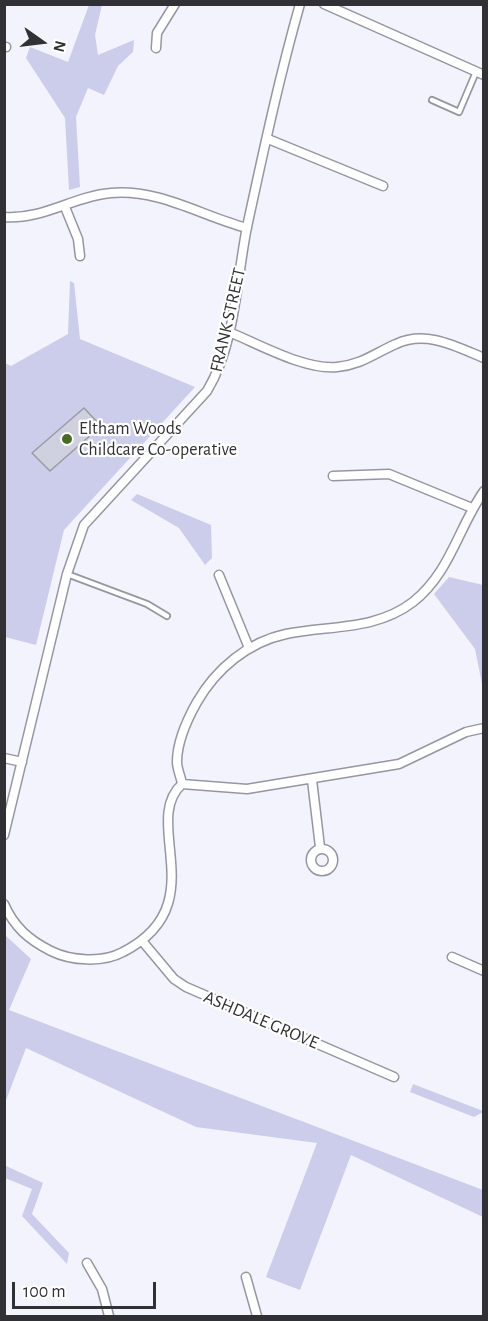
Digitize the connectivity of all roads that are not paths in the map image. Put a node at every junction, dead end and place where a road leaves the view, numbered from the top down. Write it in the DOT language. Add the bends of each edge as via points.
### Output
graph roads {
  1 [pos="175,4"];
  2 [pos="300,4"];
  3 [pos="324,4"];
  4 [pos="156,48"];
  5 [pos="480,73"];
  6 [pos="432,100"];
  7 [pos="267,140"];
  8 [pos="383,186"];
  9 [pos="65,207"];
  10 [pos="4,217"];
  11 [pos="247,228"];
  12 [pos="80,256"];
  13 [pos="229,332"];
  14 [pos="483,358"];
  15 [pos="333,476"];
  16 [pos="483,491"];
  17 [pos="472,508"];
  18 [pos="67,574"];
  19 [pos="219,575"];
  20 [pos="167,616"];
  21 [pos="249,648"];
  22 [pos="483,728"];
  23 [pos="4,758"];
  24 [pos="21,762"];
  25 [pos="312,780"];
  26 [pos="182,784"];
  27 [pos="4,835"];
  28 [pos="320,847"];
  29 [pos="4,904"];
  30 [pos="143,942"];
  31 [pos="452,957"];
  32 [pos="483,971"];
  33 [pos="394,1077"];
  34 [pos="87,1263"];
  35 [pos="246,1277"];
  36 [pos="109,1317"];
  37 [pos="256,1317"];
  1 -- 4 [label="street" via="157,33"];
  2 -- 7 [label="street, FRANK STREET"];
  3 -- 5 [label="street"];
  5 -- 6 [label="lane" via="459,112"];
  7 -- 8 [label="street"];
  7 -- 11 [label="street, FRANK STREET"];
  9 -- 10 [label="street" via="37,215"];
  9 -- 11 [label="street" via="110,193 141,192"];
  9 -- 12 [label="street" via="78,239"];
  11 -- 13 [label="street, FRANK STREET"];
  13 -- 14 [label="street" via="314,366 359,364 408,339 437,339"];
  13 -- 18 [label="street, FRANK STREET" via="217,375 207,391 84,525"];
  15 -- 17 [label="street" via="389,474"];
  16 -- 17 [label="street"];
  17 -- 21 [label="street" via="451,557 412,602 360,626 284,634"];
  18 -- 20 [label="lane" via="147,604"];
  18 -- 24 [label="street, FRANK STREET"];
  19 -- 21 [label="street"];
  21 -- 26 [label="street" via="209,681 188,718 177,762"];
  22 -- 25 [label="street" via="466,732 399,764"];
  23 -- 24 [label="street"];
  24 -- 27 [label="street, FRANK STREET"];
  25 -- 26 [label="street" via="247,789"];
  25 -- 28 [label="street"];
  26 -- 30 [label="street" via="172,793 170,804 170,896 163,915"];
  29 -- 30 [label="street" via="10,918 30,941 56,954 89,960 116,956"];
  30 -- 33 [label="street, ASHDALE GROVE" via="174,979 186,987"];
  31 -- 32 [label="street"];
  34 -- 36 [label="street" via="102,1289"];
  35 -- 37 [label="street"];
}
